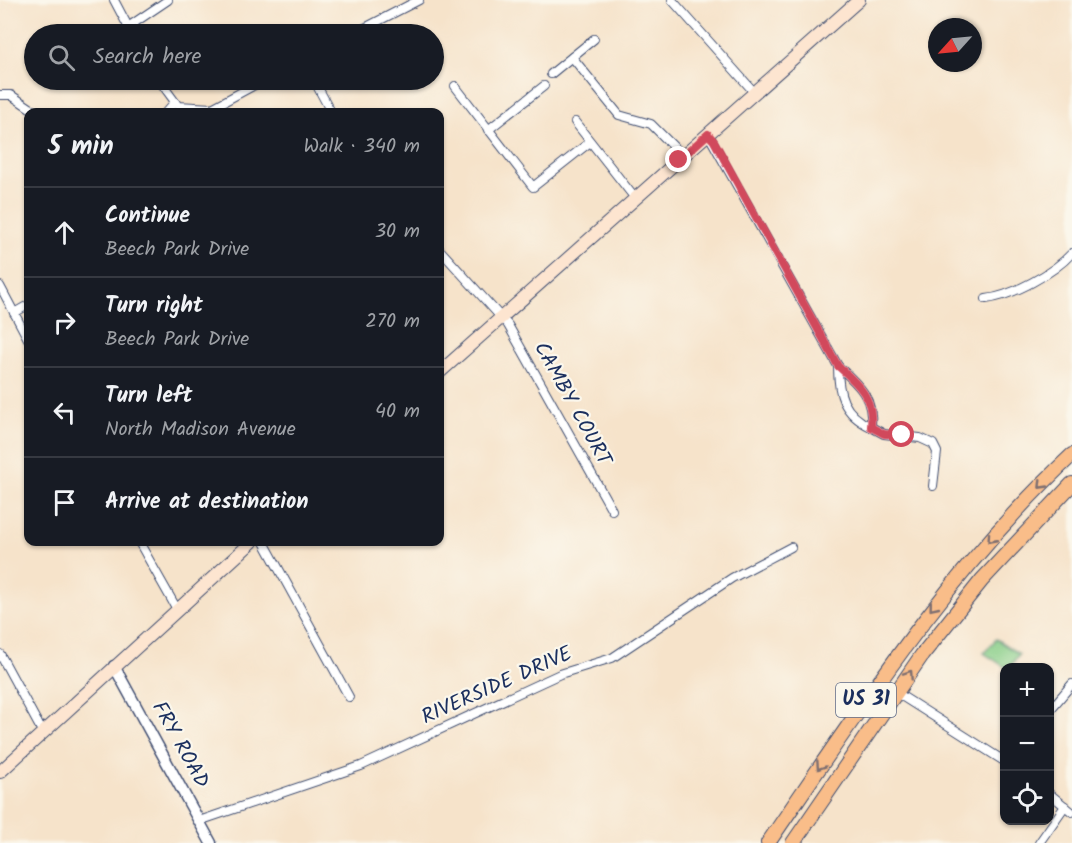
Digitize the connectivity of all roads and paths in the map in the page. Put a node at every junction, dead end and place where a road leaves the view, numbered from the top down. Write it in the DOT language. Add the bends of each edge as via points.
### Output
graph roads {
  1 [pos="114,0"];
  2 [pos="168,0"];
  3 [pos="419,0"];
  4 [pos="672,0"];
  5 [pos="859,0"];
  6 [pos="126,24"];
  7 [pos="139,24"];
  8 [pos="372,24"];
  9 [pos="594,39"];
  10 [pos="572,57"];
  11 [pos="551,74"];
  12 [pos="455,86"];
  13 [pos="544,86"];
  14 [pos="166,90"];
  15 [pos="245,90"];
  16 [pos="319,90"];
  17 [pos="754,92"];
  18 [pos="0,95"];
  19 [pos="176,104"];
  20 [pos="30,108"];
  21 [pos="171,108"];
  22 [pos="212,108"];
  23 [pos="212,108"];
  24 [pos="329,108"];
  25 [pos="576,122"];
  26 [pos="488,130"];
  27 [pos="708,134"];
  28 [pos="590,142"];
  29 [pos="683,156"];
  30 [pos="634,197"];
  31 [pos="1072,253"];
  32 [pos="444,255"];
  33 [pos="0,286"];
  34 [pos="986,299"];
  35 [pos="24,307"];
  36 [pos="14,313"];
  37 [pos="499,317"];
  38 [pos="24,332"];
  39 [pos="838,366"];
  40 [pos="444,368"];
  41 [pos="871,427"];
  42 [pos="1072,455"];
  43 [pos="1072,484"];
  44 [pos="933,486"];
  45 [pos="612,510"];
  46 [pos="141,546"];
  47 [pos="248,546"];
  48 [pos="266,546"];
  49 [pos="791,547"];
  50 [pos="178,611"];
  51 [pos="0,654"];
  52 [pos="114,666"];
  53 [pos="878,681"];
  54 [pos="1072,684"];
  55 [pos="897,692"];
  56 [pos="349,697"];
  57 [pos="1054,705"];
  58 [pos="43,733"];
  59 [pos="1000,758"];
  60 [pos="0,772"];
  61 [pos="1054,797"];
  62 [pos="1065,806"];
  63 [pos="1072,812"];
  64 [pos="199,821"];
  65 [pos="210,841"];
  66 [pos="768,843"];
  67 [pos="793,843"];
  68 [pos="1039,843"];
  1 -- 6 [label="street"];
  2 -- 7 [label="street"];
  3 -- 8 [label="street"];
  4 -- 17 [label="street"];
  5 -- 17 [label="main road"];
  9 -- 10 [label="street"];
  10 -- 11 [label="street"];
  10 -- 29 [label="street" via="619,116 651,124"];
  12 -- 26 [label="street"];
  13 -- 26 [label="street"];
  14 -- 19 [label="street"];
  15 -- 23 [label="street"];
  16 -- 24 [label="street"];
  17 -- 27 [label="main road"];
  18 -- 20 [label="street" via="11,95"];
  19 -- 21 [label="street"];
  19 -- 22 [label="street"];
  25 -- 28 [label="street"];
  26 -- 28 [label="street" via="533,187"];
  27 -- 29 [label="main road"];
  27 -- 39 [label="street"];
  28 -- 30 [label="street"];
  29 -- 30 [label="main road"];
  30 -- 37 [label="main road"];
  31 -- 34 [label="street" via="1060,266 999,297"];
  32 -- 37 [label="street, CAMBY COURT"];
  33 -- 36 [label="street"];
  35 -- 36 [label="street"];
  36 -- 38 [label="street"];
  37 -- 40 [label="main road"];
  37 -- 45 [label="street, CAMBY COURT" via="508,325"];
  39 -- 41 [label="street" via="862,387 869,403"];
  39 -- 41 [label="street" via="838,388 844,408"];
  41 -- 44 [label="street" via="884,434 920,438 933,444 937,452"];
  42 -- 53 [label="main road, US 31, one-way" via="970,562"];
  55 -- 43 [label="main road, US 31, one-way" via="991,569"];
  46 -- 50 [label="street"];
  47 -- 50 [label="main road"];
  48 -- 56 [label="street"];
  49 -- 64 [label="street, RIVERSIDE DRIVE" via="732,578 612,658 560,674 361,766"];
  50 -- 52 [label="main road"];
  51 -- 58 [label="street"];
  52 -- 58 [label="main road"];
  52 -- 64 [label="street, FRY ROAD"];
  53 -- 55 [label="street"];
  53 -- 66 [label="main road, US 31, one-way"];
  54 -- 57 [label="street"];
  55 -- 59 [label="street"];
  55 -- 67 [label="main road, US 31"];
  58 -- 60 [label="main road"];
  61 -- 62 [label="street"];
  62 -- 63 [label="street"];
  62 -- 68 [label="street"];
  64 -- 65 [label="street, FRY ROAD"];
}
